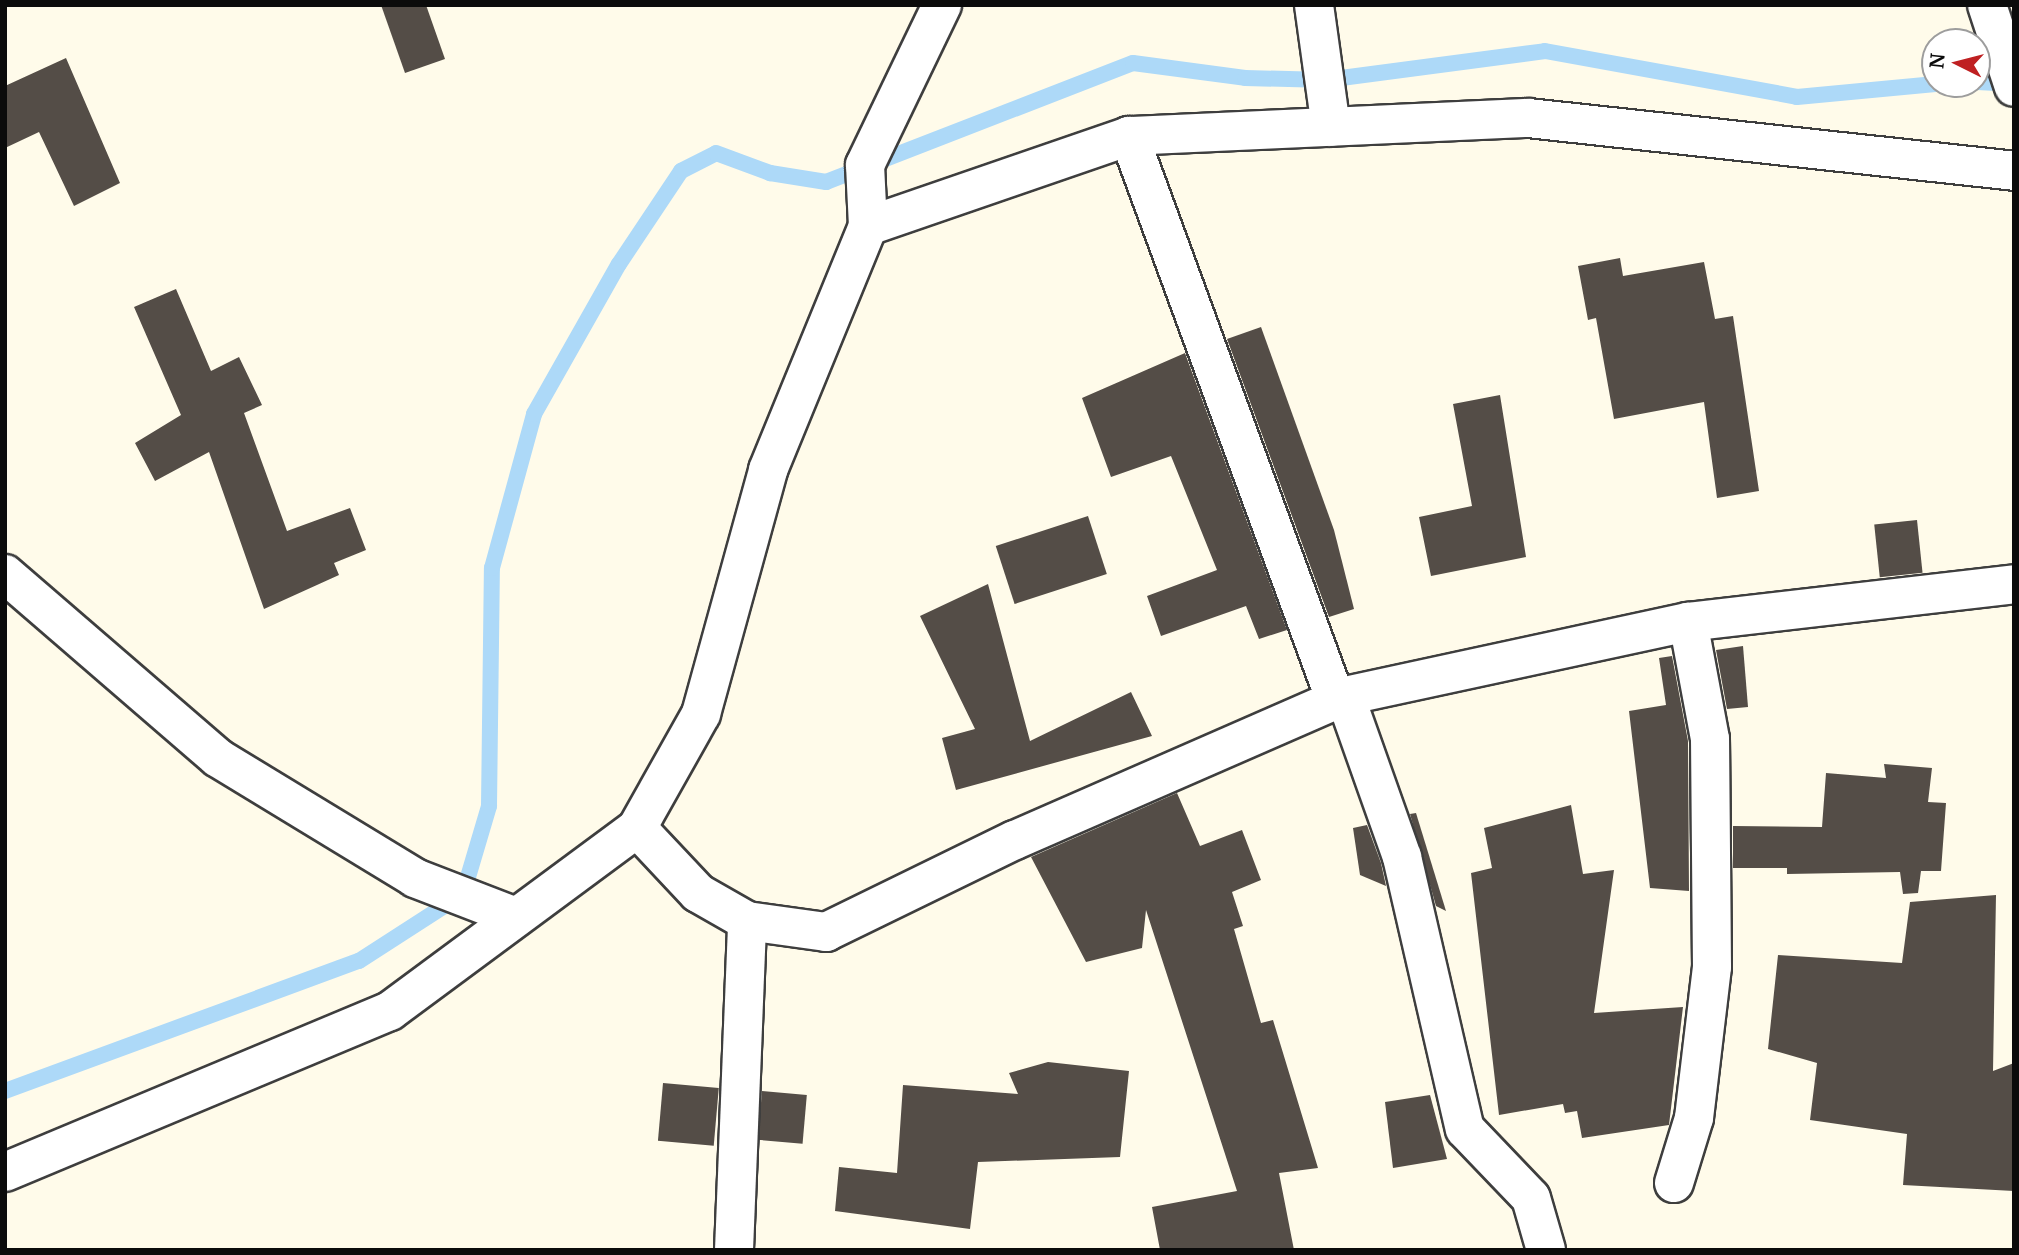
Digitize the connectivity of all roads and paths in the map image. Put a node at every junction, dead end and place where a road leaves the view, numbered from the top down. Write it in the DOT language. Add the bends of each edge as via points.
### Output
graph roads {
  1 [pos="942,5"];
  2 [pos="1314,5"];
  3 [pos="1987,5"];
  4 [pos="2014,87"];
  5 [pos="1331,127"];
  6 [pos="1129,136"];
  7 [pos="2014,171"];
  8 [pos="868,226"];
  9 [pos="5,574"];
  10 [pos="2014,584"];
  11 [pos="1688,622"];
  12 [pos="1340,698"];
  13 [pos="637,828"];
  14 [pos="516,917"];
  15 [pos="747,921"];
  16 [pos="5,1172"];
  17 [pos="1674,1183"];
  18 [pos="734,1250"];
  19 [pos="1546,1250"];
  1 -- 8 [label="street" via="865,165"];
  2 -- 5 [label="street"];
  3 -- 4 [label="street"];
  5 -- 6 [label="street"];
  5 -- 7 [label="street" via="1528,118"];
  6 -- 8 [label="street"];
  6 -- 12 [label="street"];
  8 -- 13 [label="street" via="768,470 701,714"];
  9 -- 14 [label="street" via="75,641 218,758 415,878"];
  10 -- 11 [label="street"];
  11 -- 12 [label="street"];
  11 -- 17 [label="street" via="1710,739 1712,967 1694,1118"];
  12 -- 15 [label="street" via="1015,840 826,932"];
  12 -- 19 [label="street" via="1402,858 1465,1129 1531,1199"];
  13 -- 14 [label="street"];
  13 -- 15 [label="street" via="698,893"];
  14 -- 16 [label="street" via="390,1011"];
  15 -- 18 [label="street"];
}
